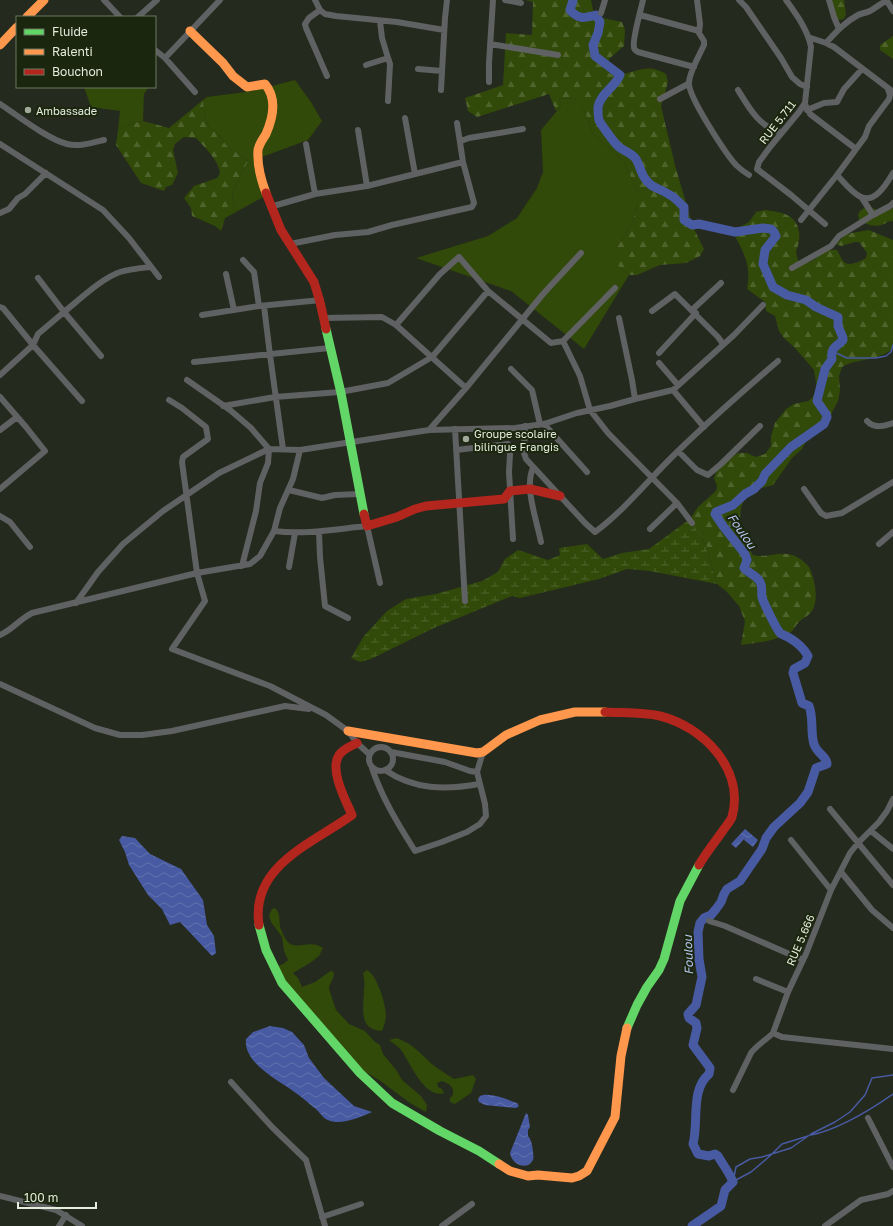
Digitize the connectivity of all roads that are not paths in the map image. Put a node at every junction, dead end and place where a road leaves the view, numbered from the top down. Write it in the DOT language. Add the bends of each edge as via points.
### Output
graph roads {
  1 [pos="44,0"];
  2 [pos="50,0"];
  3 [pos="104,0"];
  4 [pos="156,0"];
  5 [pos="220,0"];
  6 [pos="315,0"];
  7 [pos="447,0"];
  8 [pos="493,0"];
  9 [pos="505,0"];
  10 [pos="605,0"];
  11 [pos="643,0"];
  12 [pos="697,0"];
  13 [pos="739,0"];
  14 [pos="786,0"];
  15 [pos="829,0"];
  16 [pos="887,0"];
  17 [pos="521,3"];
  18 [pos="320,10"];
  19 [pos="893,11"];
  20 [pos="601,13"];
  21 [pos="640,15"];
  22 [pos="28,16"];
  23 [pos="35,16"];
  24 [pos="119,16"];
  25 [pos="139,16"];
  26 [pos="380,21"];
  27 [pos="16,28"];
  28 [pos="839,29"];
  29 [pos="444,30"];
  30 [pos="190,31"];
  31 [pos="699,31"];
  32 [pos="16,36"];
  33 [pos="808,37"];
  34 [pos="826,43"];
  35 [pos="490,44"];
  36 [pos="0,45"];
  37 [pos="156,51"];
  38 [pos="0,52"];
  39 [pos="558,55"];
  40 [pos="165,58"];
  41 [pos="388,58"];
  42 [pos="366,65"];
  43 [pos="694,67"];
  44 [pos="418,68"];
  45 [pos="862,69"];
  46 [pos="442,71"];
  47 [pos="327,76"];
  48 [pos="489,82"];
  49 [pos="688,84"];
  50 [pos="807,87"];
  51 [pos="441,90"];
  52 [pos="738,90"];
  53 [pos="891,91"];
  54 [pos="195,92"];
  55 [pos="660,99"];
  56 [pos="388,101"];
  57 [pos="0,104"];
  58 [pos="806,107"];
  59 [pos="405,118"];
  60 [pos="457,123"];
  61 [pos="523,129"];
  62 [pos="358,130"];
  63 [pos="781,132"];
  64 [pos="104,140"];
  65 [pos="460,141"];
  66 [pos="0,144"];
  67 [pos="306,144"];
  68 [pos="856,148"];
  69 [pos="463,162"];
  70 [pos="757,169"];
  71 [pos="46,174"];
  72 [pos="415,174"];
  73 [pos="837,175"];
  74 [pos="892,178"];
  75 [pos="367,186"];
  76 [pos="315,194"];
  77 [pos="862,198"];
  78 [pos="893,203"];
  79 [pos="270,207"];
  80 [pos="809,210"];
  81 [pos="0,213"];
  82 [pos="873,215"];
  83 [pos="801,220"];
  84 [pos="825,224"];
  85 [pos="290,244"];
  86 [pos="581,253"];
  87 [pos="243,260"];
  88 [pos="151,267"];
  89 [pos="792,268"];
  90 [pos="226,274"];
  91 [pos="159,277"];
  92 [pos="38,278"];
  93 [pos="721,283"];
  94 [pos="615,288"];
  95 [pos="488,291"];
  96 [pos="321,300"];
  97 [pos="262,306"];
  98 [pos="763,306"];
  99 [pos="0,307"];
  100 [pos="234,310"];
  101 [pos="652,311"];
  102 [pos="64,312"];
  103 [pos="694,312"];
  104 [pos="202,315"];
  105 [pos="324,318"];
  106 [pos="619,318"];
  107 [pos="523,319"];
  108 [pos="396,325"];
  109 [pos="563,341"];
  110 [pos="723,344"];
  111 [pos="33,345"];
  112 [pos="330,348"];
  113 [pos="659,353"];
  114 [pos="270,355"];
  115 [pos="101,356"];
  116 [pos="432,357"];
  117 [pos="778,360"];
  118 [pos="194,362"];
  119 [pos="659,363"];
  120 [pos="511,369"];
  121 [pos="0,375"];
  122 [pos="187,380"];
  123 [pos="466,388"];
  124 [pos="675,388"];
  125 [pos="340,392"];
  126 [pos="0,397"];
  127 [pos="275,397"];
  128 [pos="635,399"];
  129 [pos="169,400"];
  130 [pos="82,401"];
  131 [pos="224,406"];
  132 [pos="590,410"];
  133 [pos="17,417"];
  134 [pos="867,421"];
  135 [pos="893,423"];
  136 [pos="542,424"];
  137 [pos="525,426"];
  138 [pos="760,426"];
  139 [pos="704,427"];
  140 [pos="455,429"];
  141 [pos="0,430"];
  142 [pos="429,430"];
  143 [pos="350,442"];
  144 [pos="269,449"];
  145 [pos="283,449"];
  146 [pos="300,450"];
  147 [pos="456,450"];
  148 [pos="678,451"];
  149 [pos="533,468"];
  150 [pos="587,472"];
  151 [pos="652,477"];
  152 [pos="893,482"];
  153 [pos="0,489"];
  154 [pos="530,489"];
  155 [pos="804,489"];
  156 [pos="289,490"];
  157 [pos="510,491"];
  158 [pos="360,494"];
  159 [pos="186,495"];
  160 [pos="560,496"];
  161 [pos="677,503"];
  162 [pos="459,504"];
  163 [pos="0,516"];
  164 [pos="692,523"];
  165 [pos="367,526"];
  166 [pos="650,529"];
  167 [pos="274,532"];
  168 [pos="319,532"];
  169 [pos="893,532"];
  170 [pos="295,533"];
  171 [pos="513,539"];
  172 [pos="541,542"];
  173 [pos="879,544"];
  174 [pos="30,547"];
  175 [pos="242,566"];
  176 [pos="289,567"];
  177 [pos="197,573"];
  178 [pos="380,583"];
  179 [pos="465,601"];
  180 [pos="76,603"];
  181 [pos="348,618"];
  182 [pos="0,635"];
  183 [pos="0,684"];
  184 [pos="315,710"];
  185 [pos="348,731"];
  186 [pos="357,743"];
  187 [pos="391,752"];
  188 [pos="483,752"];
  189 [pos="369,754"];
  190 [pos="372,768"];
  191 [pos="385,770"];
  192 [pos="477,772"];
  193 [pos="479,784"];
  194 [pos="893,799"];
  195 [pos="830,809"];
  196 [pos="871,831"];
  197 [pos="791,840"];
  198 [pos="858,843"];
  199 [pos="893,850"];
  200 [pos="841,872"];
  201 [pos="893,885"];
  202 [pos="831,890"];
  203 [pos="709,921"];
  204 [pos="893,928"];
  205 [pos="803,960"];
  206 [pos="756,979"];
  207 [pos="788,992"];
  208 [pos="772,1032"];
  209 [pos="893,1049"];
  210 [pos="230,1082"];
  211 [pos="733,1090"];
  212 [pos="868,1118"];
  213 [pos="893,1167"];
  214 [pos="893,1191"];
  215 [pos="0,1196"];
  216 [pos="361,1204"];
  217 [pos="472,1204"];
  218 [pos="66,1215"];
  219 [pos="322,1217"];
  220 [pos="59,1226"];
  221 [pos="82,1226"];
  222 [pos="325,1226"];
  223 [pos="442,1226"];
  224 [pos="825,1226"];
  1 -- 22 [label="street"];
  2 -- 23 [label="street"];
  3 -- 24 [label="street"];
  4 -- 25 [label="street"];
  5 -- 30 [label="street"];
  6 -- 18 [label="street"];
  7 -- 29 [label="street"];
  8 -- 35 [label="street"];
  9 -- 17 [label="street"];
  10 -- 20 [label="street"];
  11 -- 21 [label="street"];
  12 -- 31 [label="street"];
  13 -- 50 [label="street" via="792,77"];
  14 -- 33 [label="street, RUE 5.711"];
  15 -- 28 [label="street"];
  16 -- 19 [label="street"];
  16 -- 28 [label="street" via="869,12 849,20"];
  18 -- 26 [label="street" via="325,14"];
  18 -- 47 [label="street" via="305,24"];
  21 -- 31 [label="street"];
  21 -- 43 [label="street" via="634,50"];
  26 -- 29 [label="street"];
  26 -- 41 [label="street"];
  27 -- 36 [label="street"];
  28 -- 34 [label="street"];
  29 -- 46 [label="street"];
  30 -- 40 [label="street"];
  30 -- 79 [label="street" via="246,87 265,84 271,93 273,101 269,123 258,156"];
  31 -- 43 [label="street" via="704,45"];
  32 -- 38 [label="street"];
  33 -- 34 [label="street"];
  33 -- 50 [label="street, RUE 5.711" via="810,47"];
  34 -- 45 [label="street"];
  35 -- 39 [label="street"];
  35 -- 48 [label="street"];
  37 -- 40 [label="street"];
  40 -- 54 [label="street"];
  41 -- 42 [label="street"];
  41 -- 56 [label="street"];
  43 -- 49 [label="street"];
  44 -- 46 [label="street"];
  45 -- 53 [label="street"];
  45 -- 58 [label="street" via="844,89 837,102"];
  46 -- 51 [label="street"];
  49 -- 55 [label="street"];
  49 -- 70 [label="street" via="697,105 737,166 747,178"];
  50 -- 58 [label="street, RUE 5.711"];
  52 -- 63 [label="street" via="761,122"];
  53 -- 68 [label="street" via="889,99"];
  57 -- 64 [label="street" via="66,143 81,144"];
  58 -- 63 [label="street, RUE 5.711"];
  58 -- 68 [label="street" via="810,114"];
  59 -- 72 [label="street"];
  60 -- 65 [label="street"];
  61 -- 65 [label="street"];
  62 -- 75 [label="street"];
  63 -- 70 [label="street, RUE 5.711" via="759,162"];
  65 -- 69 [label="street"];
  66 -- 71 [label="street"];
  67 -- 76 [label="street"];
  68 -- 73 [label="street"];
  69 -- 72 [label="street"];
  69 -- 85 [label="street" via="474,203 472,207 368,232 335,235"];
  70 -- 80 [label="street"];
  71 -- 81 [label="street" via="9,209"];
  71 -- 88 [label="street" via="103,210"];
  72 -- 75 [label="street"];
  73 -- 77 [label="street"];
  73 -- 80 [label="street"];
  74 -- 77 [label="street" via="875,196"];
  75 -- 76 [label="street"];
  76 -- 79 [label="street"];
  77 -- 82 [label="street"];
  78 -- 82 [label="street"];
  79 -- 85 [label="street"];
  80 -- 83 [label="street"];
  80 -- 84 [label="street"];
  82 -- 89 [label="street" via="839,236 831,246"];
  85 -- 96 [label="street" via="310,273"];
  86 -- 107 [label="street"];
  87 -- 97 [label="street" via="254,272"];
  88 -- 91 [label="street"];
  88 -- 102 [label="street" via="119,272"];
  90 -- 100 [label="street"];
  92 -- 102 [label="street"];
  93 -- 103 [label="street"];
  94 -- 109 [label="street"];
  95 -- 107 [label="street"];
  95 -- 108 [label="street" via="460,257 440,274"];
  95 -- 116 [label="street"];
  96 -- 97 [label="street"];
  96 -- 105 [label="street"];
  97 -- 100 [label="street"];
  97 -- 114 [label="street"];
  98 -- 110 [label="street"];
  99 -- 111 [label="street"];
  100 -- 104 [label="street"];
  101 -- 103 [label="street" via="675,294"];
  102 -- 111 [label="street" via="38,334"];
  102 -- 115 [label="street"];
  103 -- 110 [label="street"];
  103 -- 113 [label="street"];
  105 -- 108 [label="street" via="382,317"];
  105 -- 112 [label="street"];
  106 -- 128 [label="street"];
  107 -- 109 [label="street" via="551,343"];
  107 -- 123 [label="street"];
  108 -- 116 [label="street"];
  109 -- 132 [label="street" via="580,376"];
  110 -- 124 [label="street"];
  111 -- 121 [label="street"];
  111 -- 130 [label="street"];
  112 -- 114 [label="street"];
  112 -- 125 [label="street"];
  114 -- 118 [label="street"];
  114 -- 127 [label="street"];
  116 -- 123 [label="street"];
  116 -- 125 [label="street" via="388,383"];
  117 -- 139 [label="street"];
  119 -- 124 [label="street"];
  120 -- 136 [label="street" via="532,390"];
  122 -- 131 [label="street"];
  123 -- 142 [label="street"];
  124 -- 128 [label="street"];
  124 -- 139 [label="street"];
  125 -- 127 [label="street"];
  125 -- 143 [label="street"];
  126 -- 133 [label="street"];
  127 -- 131 [label="street"];
  127 -- 145 [label="street"];
  128 -- 132 [label="street"];
  129 -- 159 [label="street" via="206,427 208,439 183,457"];
  131 -- 144 [label="street" via="251,428"];
  132 -- 136 [label="street"];
  132 -- 151 [label="street" via="608,433"];
  133 -- 141 [label="street"];
  133 -- 153 [label="street" via="45,451"];
  134 -- 135 [label="street" via="878,426"];
  136 -- 137 [label="street"];
  136 -- 150 [label="street"];
  137 -- 140 [label="street"];
  137 -- 149 [label="street" via="524,453"];
  138 -- 148 [label="street" via="708,475 697,470"];
  139 -- 148 [label="street"];
  140 -- 142 [label="street"];
  140 -- 147 [label="street"];
  142 -- 143 [label="street"];
  143 -- 146 [label="street"];
  143 -- 158 [label="street"];
  144 -- 145 [label="street"];
  144 -- 159 [label="street" via="219,473"];
  144 -- 175 [label="street" via="268,463 260,483 256,512"];
  145 -- 146 [label="street"];
  146 -- 156 [label="street"];
  147 -- 157 [label="street" via="508,444"];
  147 -- 162 [label="street"];
  148 -- 151 [label="street"];
  149 -- 154 [label="street" via="530,474"];
  149 -- 160 [label="street"];
  151 -- 160 [label="street" via="595,532"];
  151 -- 161 [label="street"];
  152 -- 155 [label="street" via="842,513 826,516"];
  154 -- 157 [label="street"];
  154 -- 160 [label="street"];
  154 -- 172 [label="street"];
  156 -- 158 [label="street" via="322,498"];
  156 -- 167 [label="street" via="280,508"];
  157 -- 162 [label="street" via="504,499"];
  157 -- 171 [label="street"];
  158 -- 165 [label="street"];
  159 -- 177 [label="street"];
  159 -- 180 [label="street" via="157,515 123,544 98,572"];
  161 -- 164 [label="street"];
  161 -- 166 [label="street"];
  162 -- 165 [label="street" via="426,506"];
  162 -- 179 [label="street"];
  163 -- 174 [label="street" via="10,522"];
  165 -- 168 [label="street"];
  165 -- 178 [label="street"];
  167 -- 170 [label="street"];
  167 -- 175 [label="street" via="268,538 260,556 250,564"];
  168 -- 170 [label="street"];
  168 -- 181 [label="street" via="325,606"];
  169 -- 173 [label="street"];
  170 -- 176 [label="street"];
  175 -- 177 [label="street"];
  177 -- 180 [label="street"];
  177 -- 184 [label="street" via="205,601 172,649 270,686"];
  180 -- 182 [label="street" via="32,613"];
  183 -- 184 [label="street" via="95,728 120,735 172,731 285,706"];
  184 -- 185 [label="street"];
  185 -- 186 [label="street"];
  185 -- 188 [label="street"];
  186 -- 188 [label="street" via="340,754 335,763 341,790 352,815 287,858 268,880 259,898 260,932 277,974 360,1073 392,1103 518,1174 572,1178 587,1171 615,1117 625,1034 637,1005 664,959 685,890 702,860 731,819 735,802 733,783 718,753 688,727 661,716 641,713 575,712 540,720 506,735"];
  186 -- 189 [label="street"];
  187 -- 189 [label="street" via="380,747"];
  187 -- 191 [label="street" via="392,763"];
  187 -- 192 [label="street" via="445,762"];
  188 -- 192 [label="street"];
  189 -- 190 [label="street" via="369,764"];
  190 -- 191 [label="street" via="378,771"];
  190 -- 193 [label="street" via="388,806 415,851 467,832 480,824 486,816 486,804"];
  191 -- 193 [label="street" via="402,780 423,786 459,787"];
  192 -- 193 [label="street"];
  194 -- 196 [label="street, RUE 5.666"];
  195 -- 198 [label="street"];
  196 -- 198 [label="street, RUE 5.666"];
  196 -- 199 [label="street"];
  197 -- 202 [label="street"];
  198 -- 200 [label="street, RUE 5.666"];
  198 -- 201 [label="street"];
  200 -- 202 [label="street, RUE 5.666"];
  200 -- 204 [label="street" via="872,910"];
  202 -- 205 [label="street, RUE 5.666"];
  203 -- 205 [label="street"];
  205 -- 207 [label="street, RUE 5.666"];
  206 -- 207 [label="street"];
  207 -- 208 [label="street, RUE 5.666"];
  208 -- 209 [label="street" via="782,1037"];
  208 -- 211 [label="street, RUE 5.666" via="755,1047"];
  210 -- 219 [label="street" via="306,1160"];
  212 -- 213 [label="street"];
  214 -- 224 [label="street" via="861,1200"];
  215 -- 218 [label="street" via="56,1210"];
  216 -- 219 [label="street"];
  217 -- 223 [label="street"];
  218 -- 220 [label="street"];
  218 -- 221 [label="street"];
  219 -- 222 [label="street"];
}
